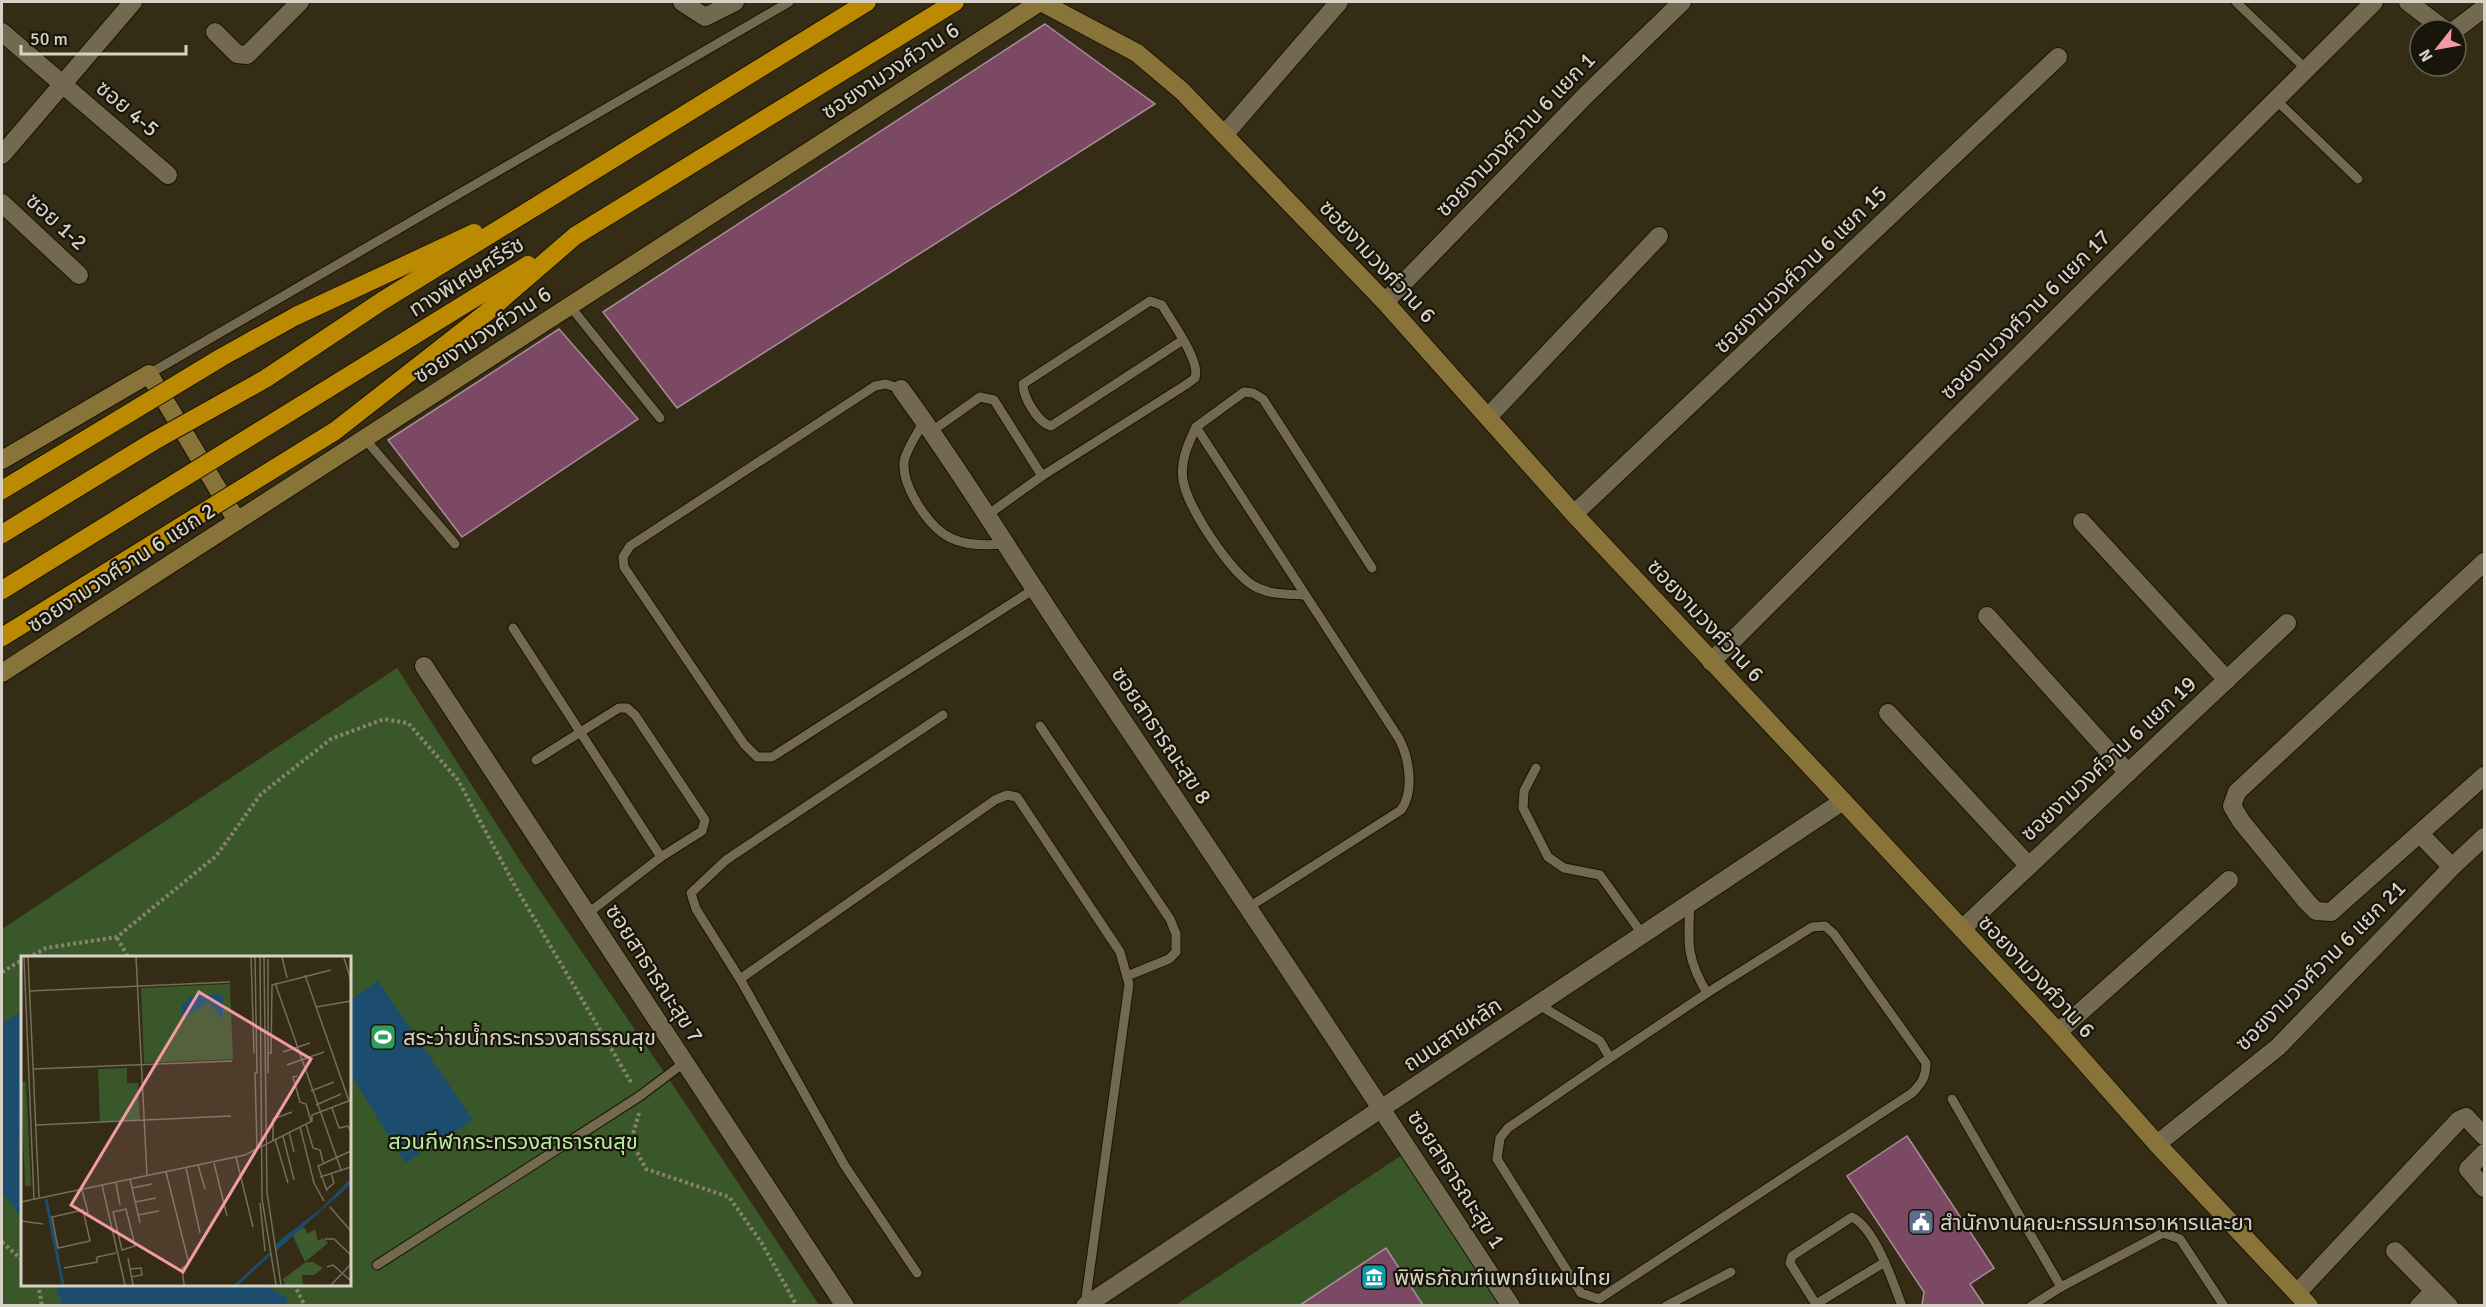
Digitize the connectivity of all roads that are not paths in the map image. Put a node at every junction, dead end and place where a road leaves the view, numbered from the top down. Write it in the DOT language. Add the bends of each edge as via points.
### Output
graph roads {
  1 [pos="133,2"];
  2 [pos="300,2"];
  3 [pos="682,2"];
  4 [pos="735,2"];
  5 [pos="789,2"];
  6 [pos="867,2"];
  7 [pos="955,2"];
  8 [pos="1041,2"];
  9 [pos="1340,2"];
  10 [pos="1682,2"];
  11 [pos="2236,2"];
  12 [pos="2374,2"];
  13 [pos="2408,2"];
  14 [pos="2484,8"];
  15 [pos="2429,18"];
  16 [pos="2468,20"];
  17 [pos="2,32"];
  18 [pos="215,32"];
  19 [pos="2058,57"];
  20 [pos="2305,68"];
  21 [pos="62,84"];
  22 [pos="2275,99"];
  23 [pos="1224,135"];
  24 [pos="2,155"];
  25 [pos="168,175"];
  26 [pos="2358,179"];
  27 [pos="543,201"];
  28 [pos="2,204"];
  29 [pos="575,236"];
  30 [pos="1659,236"];
  31 [pos="79,275"];
  32 [pos="1384,302"];
  33 [pos="570,306"];
  34 [pos="1183,340"];
  35 [pos="149,374"];
  36 [pos="900,389"];
  37 [pos="1488,417"];
  38 [pos="660,418"];
  39 [pos="928,426"];
  40 [pos="1196,427"];
  41 [pos="365,439"];
  42 [pos="2,460"];
  43 [pos="1042,476"];
  44 [pos="2,490"];
  45 [pos="1574,514"];
  46 [pos="986,516"];
  47 [pos="237,521"];
  48 [pos="2082,522"];
  49 [pos="2,534"];
  50 [pos="455,544"];
  51 [pos="1004,544"];
  52 [pos="2484,562"];
  53 [pos="1372,568"];
  54 [pos="1034,589"];
  55 [pos="2,590"];
  56 [pos="1304,595"];
  57 [pos="1987,616"];
  58 [pos="2287,623"];
  59 [pos="513,628"];
  60 [pos="2,637"];
  61 [pos="1711,662"];
  62 [pos="424,666"];
  63 [pos="2,673"];
  64 [pos="2227,680"];
  65 [pos="1888,713"];
  66 [pos="943,715"];
  67 [pos="1040,726"];
  68 [pos="579,732"];
  69 [pos="536,760"];
  70 [pos="1536,768"];
  71 [pos="2128,773"];
  72 [pos="2484,776"];
  73 [pos="1843,801"];
  74 [pos="2420,834"];
  75 [pos="2484,837"];
  76 [pos="661,857"];
  77 [pos="2029,866"];
  78 [pos="2452,867"];
  79 [pos="2229,880"];
  80 [pos="1690,903"];
  81 [pos="1249,907"];
  82 [pos="587,914"];
  83 [pos="1962,929"];
  84 [pos="1643,935"];
  85 [pos="1127,976"];
  86 [pos="740,979"];
  87 [pos="1707,993"];
  88 [pos="1539,1005"];
  89 [pos="2058,1032"];
  90 [pos="1610,1058"];
  91 [pos="685,1062"];
  92 [pos="1952,1099"];
  93 [pos="1382,1110"];
  94 [pos="2484,1136"];
  95 [pos="2157,1144"];
  96 [pos="2484,1153"];
  97 [pos="2484,1188"];
  98 [pos="2395,1251"];
  99 [pos="1885,1262"];
  100 [pos="377,1265"];
  101 [pos="1731,1272"];
  102 [pos="917,1274"];
  103 [pos="2061,1287"];
  104 [pos="2434,1292"];
  105 [pos="2303,1299"];
  106 [pos="845,1305"];
  107 [pos="1085,1305"];
  108 [pos="1511,1305"];
  109 [pos="1666,1305"];
  110 [pos="1816,1305"];
  111 [pos="1902,1305"];
  112 [pos="2031,1305"];
  113 [pos="2224,1305"];
  114 [pos="2419,1305"];
  115 [pos="2449,1305"];
  1 -- 21 [label="street"];
  2 -- 18 [label="street" via="247,55 237,54"];
  3 -- 4 [label="street" via="705,17"];
  5 -- 35 [label="lane"];
  6 -- 27 [label="highway, ทางพิเศษศรีรัช"];
  7 -- 29 [label="highway, ทางพิเศษศรีรัช"];
  8 -- 23 [label="street, ซอยงามวงศ์วาน 6" via="1151,64"];
  8 -- 33 [label="street, ซอยงามวงศ์วาน 6"];
  9 -- 23 [label="street"];
  10 -- 32 [label="street, ซอยงามวงศ์วาน 6 แยก 1"];
  11 -- 20 [label="lane"];
  12 -- 20 [label="street, ซอยงามวงศ์วาน 6 แยก 17"];
  13 -- 15 [label="street"];
  14 -- 16 [label="street"];
  17 -- 21 [label="street, ซอย 4-5"];
  19 -- 45 [label="street, ซอยงามวงศ์วาน 6 แยก 15"];
  20 -- 22 [label="street, ซอยงามวงศ์วาน 6 แยก 17"];
  21 -- 24 [label="street"];
  21 -- 25 [label="street, ซอย 4-5"];
  22 -- 26 [label="lane"];
  22 -- 61 [label="street, ซอยงามวงศ์วาน 6 แยก 17"];
  23 -- 32 [label="street, ซอยงามวงศ์วาน 6"];
  27 -- 44 [label="highway, bridge" via="296,316"];
  27 -- 49 [label="highway, ทางพิเศษศรีรัช, bridge" via="265,379"];
  28 -- 31 [label="street, ซอย 1-2"];
  29 -- 55 [label="highway, ทางพิเศษศรีรัช, bridge"];
  29 -- 60 [label="highway, bridge" via="461,334 335,431"];
  30 -- 37 [label="street"];
  32 -- 37 [label="street, ซอยงามวงศ์วาน 6"];
  33 -- 38 [label="lane"];
  33 -- 41 [label="street, ซอยงามวงศ์วาน 6"];
  34 -- 34 [label="lane" via="1162,305 1150,301 1023,384 1024,395 1045,424 1051,426"];
  34 -- 43 [label="lane" via="1196,365 1195,378"];
  35 -- 42 [label="street"];
  35 -- 47 [label="street"];
  36 -- 39 [label="street, ซอยสาธารณะสุข 8"];
  36 -- 54 [label="lane" via="886,384 867,391 630,546 623,557 624,567 744,744 757,757 772,757"];
  37 -- 45 [label="street, ซอยงามวงศ์วาน 6"];
  39 -- 43 [label="lane" via="980,397 994,400"];
  39 -- 46 [label="street, ซอยสาธารณะสุข 8"];
  39 -- 51 [label="lane" via="904,462 906,483 922,513 936,530 954,540 976,546"];
  40 -- 53 [label="lane" via="1244,392 1263,399"];
  40 -- 56 [label="lane"];
  40 -- 56 [label="lane" via="1182,463 1183,482 1191,503 1235,571 1272,594"];
  41 -- 47 [label="street, ซอยงามวงศ์วาน 6"];
  41 -- 50 [label="lane"];
  43 -- 46 [label="lane"];
  45 -- 61 [label="street, ซอยงามวงศ์วาน 6"];
  46 -- 51 [label="street, ซอยสาธารณะสุข 8"];
  47 -- 63 [label="street, ซอยงามวงศ์วาน 6 แยก 2"];
  48 -- 64 [label="street"];
  51 -- 54 [label="street, ซอยสาธารณะสุข 8"];
  52 -- 74 [label="street" via="2237,792 2232,801 2241,821 2307,902 2324,913 2340,907"];
  54 -- 81 [label="street, ซอยสาธารณะสุข 8"];
  56 -- 81 [label="lane" via="1404,748 1409,793 1401,810"];
  57 -- 71 [label="street"];
  58 -- 64 [label="street, ซอยงามวงศ์วาน 6 แยก 19"];
  59 -- 68 [label="lane"];
  61 -- 73 [label="street, ซอยงามวงศ์วาน 6"];
  62 -- 82 [label="street, ซอยสาธารณะสุข 7"];
  64 -- 71 [label="street, ซอยงามวงศ์วาน 6 แยก 19"];
  65 -- 77 [label="street"];
  66 -- 86 [label="lane" via="734,854 691,893 696,909"];
  67 -- 85 [label="lane" via="1170,919 1176,934 1176,952 1169,959"];
  68 -- 69 [label="lane"];
  68 -- 76 [label="lane"];
  68 -- 76 [label="lane" via="619,708 627,708 636,715 685,787 705,826"];
  70 -- 84 [label="lane" via="1524,791 1523,808 1548,856 1564,868 1600,875"];
  71 -- 77 [label="street, ซอยงามวงศ์วาน 6 แยก 19"];
  72 -- 74 [label="street"];
  73 -- 80 [label="street, ถนนสายหลัก"];
  73 -- 83 [label="street, ซอยงามวงศ์วาน 6"];
  74 -- 78 [label="street"];
  75 -- 78 [label="street, ซอยงามวงศ์วาน 6 แยก 21"];
  76 -- 82 [label="lane"];
  77 -- 83 [label="street, ซอยงามวงศ์วาน 6 แยก 19"];
  78 -- 95 [label="street, ซอยงามวงศ์วาน 6 แยก 21" via="2278,1047"];
  79 -- 89 [label="street"];
  80 -- 84 [label="street, ถนนสายหลัก"];
  80 -- 87 [label="lane" via="1688,947"];
  81 -- 93 [label="street, ซอยสาธารณะสุข 8"];
  82 -- 91 [label="street, ซอยสาธารณะสุข 7"];
  83 -- 89 [label="street, ซอยงามวงศ์วาน 6"];
  84 -- 88 [label="street, ถนนสายหลัก"];
  85 -- 86 [label="lane" via="1120,952 1101,922 1017,797 1007,795"];
  85 -- 107 [label="lane"];
  86 -- 102 [label="lane" via="845,1166"];
  87 -- 90 [label="lane"];
  87 -- 90 [label="lane" via="1812,927 1825,926 1926,1063 1926,1074 1912,1093 1599,1299 1581,1293 1497,1159 1497,1150 1508,1128"];
  88 -- 90 [label="lane" via="1600,1041"];
  88 -- 93 [label="street, ถนนสายหลัก"];
  89 -- 95 [label="street, ซอยงามวงศ์วาน 6"];
  91 -- 100 [label="lane" via="640,1096"];
  91 -- 106 [label="street, ซอยสาธารณะสุข 7"];
  92 -- 103 [label="lane"];
  93 -- 107 [label="street, ถนนสายหลัก"];
  93 -- 108 [label="street, ซอยสาธารณะสุข 1"];
  94 -- 105 [label="street" via="2466,1117 2459,1120"];
  95 -- 105 [label="street, ซอยงามวงศ์วาน 6"];
  96 -- 97 [label="street" via="2468,1169"];
  98 -- 104 [label="street"];
  99 -- 110 [label="lane"];
  99 -- 110 [label="lane" via="1864,1228 1852,1217 1792,1256 1790,1263"];
  99 -- 111 [label="lane"];
  101 -- 109 [label="lane"];
  103 -- 112 [label="lane"];
  103 -- 113 [label="lane" via="2163,1233 2180,1239"];
  104 -- 114 [label="street"];
  104 -- 115 [label="street"];
}
